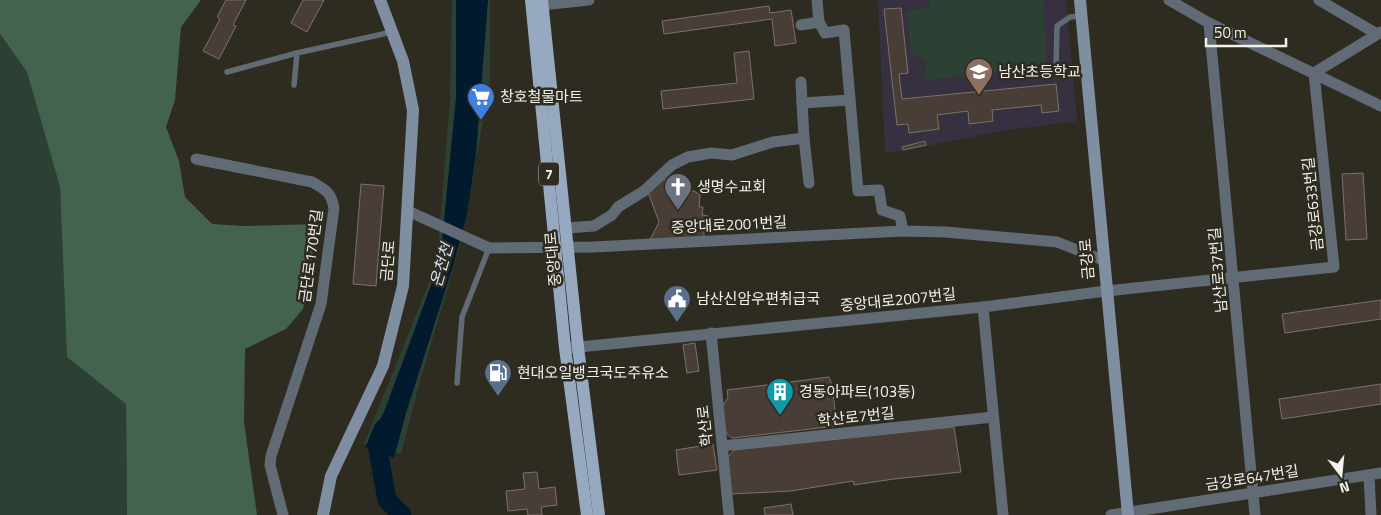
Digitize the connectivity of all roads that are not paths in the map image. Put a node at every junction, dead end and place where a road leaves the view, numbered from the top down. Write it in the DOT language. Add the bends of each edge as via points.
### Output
graph roads {
  1 [pos="380,0"];
  2 [pos="589,0"];
  3 [pos="817,0"];
  4 [pos="1080,0"];
  5 [pos="1169,0"];
  6 [pos="1319,0"];
  7 [pos="538,2"];
  8 [pos="1081,16"];
  9 [pos="820,22"];
  10 [pos="1209,23"];
  11 [pos="801,25"];
  12 [pos="392,32"];
  13 [pos="1379,33"];
  14 [pos="297,53"];
  15 [pos="1056,69"];
  16 [pos="227,72"];
  17 [pos="1314,73"];
  18 [pos="801,82"];
  19 [pos="294,85"];
  20 [pos="850,100"];
  21 [pos="802,104"];
  22 [pos="1381,106"];
  23 [pos="804,138"];
  24 [pos="196,159"];
  25 [pos="809,183"];
  26 [pos="408,211"];
  27 [pos="567,228"];
  28 [pos="903,231"];
  29 [pos="562,247"];
  30 [pos="489,248"];
  31 [pos="1103,260"];
  32 [pos="1234,278"];
  33 [pos="1106,291"];
  34 [pos="983,307"];
  35 [pos="711,333"];
  36 [pos="572,348"];
  37 [pos="457,383"];
  38 [pos="993,417"];
  39 [pos="722,446"];
  40 [pos="1381,473"];
  41 [pos="1369,475"];
  42 [pos="1253,494"];
  43 [pos="1128,514"];
  44 [pos="283,515"];
  45 [pos="323,515"];
  46 [pos="587,515"];
  47 [pos="599,515"];
  48 [pos="729,515"];
  49 [pos="1003,515"];
  50 [pos="1111,515"];
  51 [pos="1255,515"];
  52 [pos="1371,515"];
  1 -- 12 [label="street, 금단로"];
  2 -- 7 [label="street"];
  3 -- 9 [label="street"];
  4 -- 8 [label="street, 금강로"];
  5 -- 10 [label="street"];
  6 -- 13 [label="street"];
  7 -- 27 [label="main road, 중앙대로 / 7"];
  7 -- 29 [label="main road, 중앙대로 / 7"];
  8 -- 15 [label="lane" via="1070,17 1057,26"];
  8 -- 31 [label="street, 금강로"];
  9 -- 11 [label="street"];
  9 -- 20 [label="street" via="825,33 844,30"];
  10 -- 17 [label="street"];
  10 -- 32 [label="street, 남산로37번길"];
  12 -- 14 [label="lane"];
  12 -- 26 [label="street, 금단로" via="403,61 412,110"];
  13 -- 17 [label="street"];
  14 -- 16 [label="lane"];
  14 -- 19 [label="lane"];
  17 -- 22 [label="street"];
  17 -- 32 [label="street, 금강로633번길" via="1334,267"];
  18 -- 21 [label="street"];
  20 -- 21 [label="street"];
  20 -- 28 [label="street" via="858,191 879,190 882,210 900,216"];
  21 -- 23 [label="street"];
  23 -- 25 [label="street"];
  23 -- 27 [label="street" via="773,142 732,155 711,153 688,157 672,165 644,191 594,226"];
  24 -- 44 [label="street, 금단로170번길" via="312,182 332,197 334,208 321,304 271,456 270,465"];
  26 -- 30 [label="street"];
  26 -- 45 [label="street, 금단로" via="403,286 383,366 331,476"];
  27 -- 29 [label="main road, 중앙대로 / 7"];
  28 -- 29 [label="street, 중앙대로2001번길"];
  28 -- 31 [label="street, 중앙대로2001번길" via="1056,242"];
  29 -- 30 [label="street, 중앙대로"];
  29 -- 36 [label="main road, 중앙대로 / 7"];
  30 -- 37 [label="lane" via="462,317"];
  31 -- 33 [label="street, 금강로"];
  32 -- 33 [label="street, 금강로633번길"];
  32 -- 42 [label="street, 남산로37번길"];
  33 -- 34 [label="street, 중앙대로2007번길"];
  33 -- 43 [label="street, 금강로"];
  34 -- 35 [label="street, 중앙대로2007번길"];
  34 -- 38 [label="street"];
  35 -- 36 [label="street, 중앙대로2007번길"];
  35 -- 39 [label="street, 학산로"];
  36 -- 46 [label="main road, 중앙대로 / 7"];
  36 -- 47 [label="main road, 중앙대로 / 7"];
  38 -- 39 [label="street, 학산로7번길"];
  38 -- 49 [label="street"];
  39 -- 48 [label="street, 학산로"];
  40 -- 41 [label="street, 금강로647번길"];
  41 -- 42 [label="street, 금강로647번길"];
  41 -- 52 [label="street"];
  42 -- 43 [label="street, 금강로647번길"];
  42 -- 51 [label="street, 남산로37번길"];
  43 -- 50 [label="street, 금강로647번길"];
}
